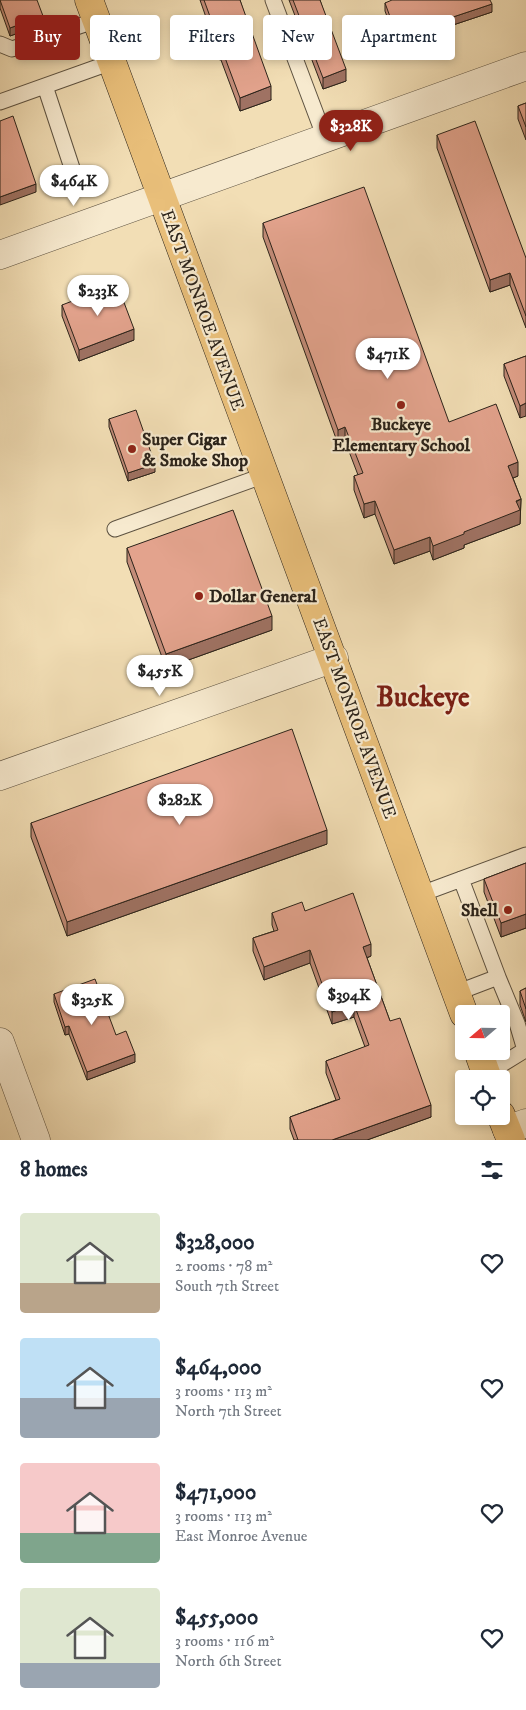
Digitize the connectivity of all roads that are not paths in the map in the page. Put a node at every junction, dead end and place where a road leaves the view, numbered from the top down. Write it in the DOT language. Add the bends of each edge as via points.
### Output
graph roads {
  1 [pos="273,0"];
  2 [pos="93,10"];
  3 [pos="0,44"];
  4 [pos="112,62"];
  5 [pos="526,66"];
  6 [pos="45,86"];
  7 [pos="0,102"];
  8 [pos="326,138"];
  9 [pos="72,168"];
  10 [pos="162,198"];
  11 [pos="0,255"];
  12 [pos="265,475"];
  13 [pos="115,529"];
  14 [pos="334,658"];
  15 [pos="0,776"];
  16 [pos="526,855"];
  17 [pos="461,879"];
  18 [pos="421,894"];
  19 [pos="498,977"];
  20 [pos="460,1004"];
  21 [pos="0,1042"];
  22 [pos="525,1050"];
  23 [pos="484,1068"];
  24 [pos="36,1140"];
  1 -- 8 [label="lane"];
  2 -- 3 [label="lane" via="12,49"];
  2 -- 4 [label="main road, EAST MONROE AVENUE"];
  4 -- 6 [label="lane"];
  4 -- 10 [label="main road, EAST MONROE AVENUE"];
  5 -- 8 [label="street"];
  6 -- 7 [label="lane"];
  6 -- 9 [label="lane"];
  8 -- 10 [label="street"];
  10 -- 11 [label="street"];
  10 -- 12 [label="main road, EAST MONROE AVENUE"];
  12 -- 13 [label="lane"];
  12 -- 14 [label="main road, EAST MONROE AVENUE"];
  14 -- 15 [label="street"];
  14 -- 18 [label="main road, EAST MONROE AVENUE"];
  16 -- 17 [label="lane"];
  17 -- 18 [label="lane"];
  17 -- 19 [label="lane"];
  18 -- 20 [label="main road, EAST MONROE AVENUE"];
  19 -- 20 [label="lane"];
  19 -- 22 [label="lane"];
  21 -- 24 [label="street"];
  22 -- 23 [label="lane"];
}
